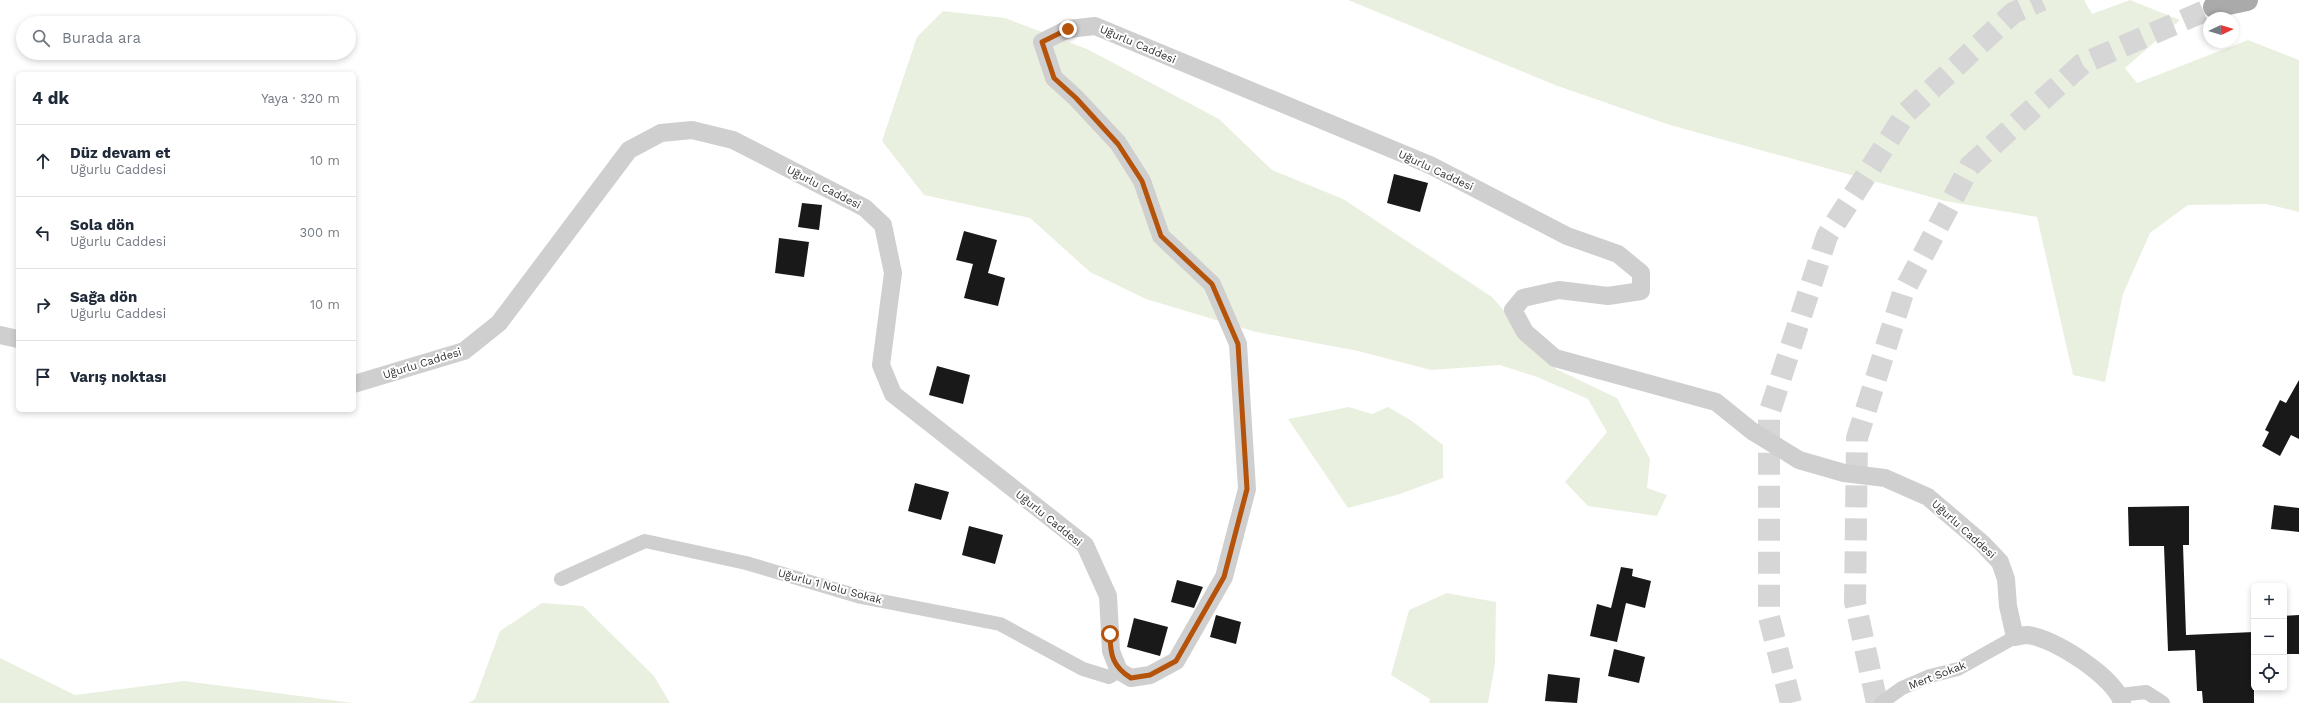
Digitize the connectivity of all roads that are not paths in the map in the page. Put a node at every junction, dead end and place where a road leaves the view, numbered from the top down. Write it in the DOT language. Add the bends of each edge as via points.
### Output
graph roads {
  1 [pos="2247,0"];
  2 [pos="2214,7"];
  3 [pos="0,335"];
  4 [pos="16,339"];
  5 [pos="356,383"];
  6 [pos="561,579"];
  7 [pos="2015,637"];
  8 [pos="1119,671"];
  9 [pos="2121,699"];
  10 [pos="1881,703"];
  11 [pos="2163,703"];
  1 -- 2 [label="main road"];
  3 -- 4 [label="street"];
  5 -- 8 [label="street, Uğurlu Caddesi" via="464,351 499,323 629,150 661,133 692,130 733,140 865,208 883,225 892,273 881,365 893,394 1085,545 1108,596 1110,651"];
  6 -- 8 [label="street, Uğurlu 1 Nolu Sokak" via="645,541 746,563 861,597 1000,624 1083,668 1110,677"];
  7 -- 8 [label="street, Uğurlu Caddesi" via="2008,606 2006,579 2000,562 1977,538 1928,497 1885,478 1844,473 1799,460 1752,431 1716,402 1555,358 1525,332 1513,310 1523,298 1559,290 1608,296 1641,291 1641,273 1618,254 1567,236 1430,165 1095,26 1068,29 1042,42 1054,78 1118,144 1142,181 1161,236 1212,284 1238,344 1247,489 1224,577 1176,661 1150,675 1131,678"];
  7 -- 9 [label="street" via="2027,635 2073,653 2096,671"];
  7 -- 10 [label="street, Mert Sokak" via="1958,669 1930,676 1902,688"];
  9 -- 11 [label="street" via="2146,692"];
}
